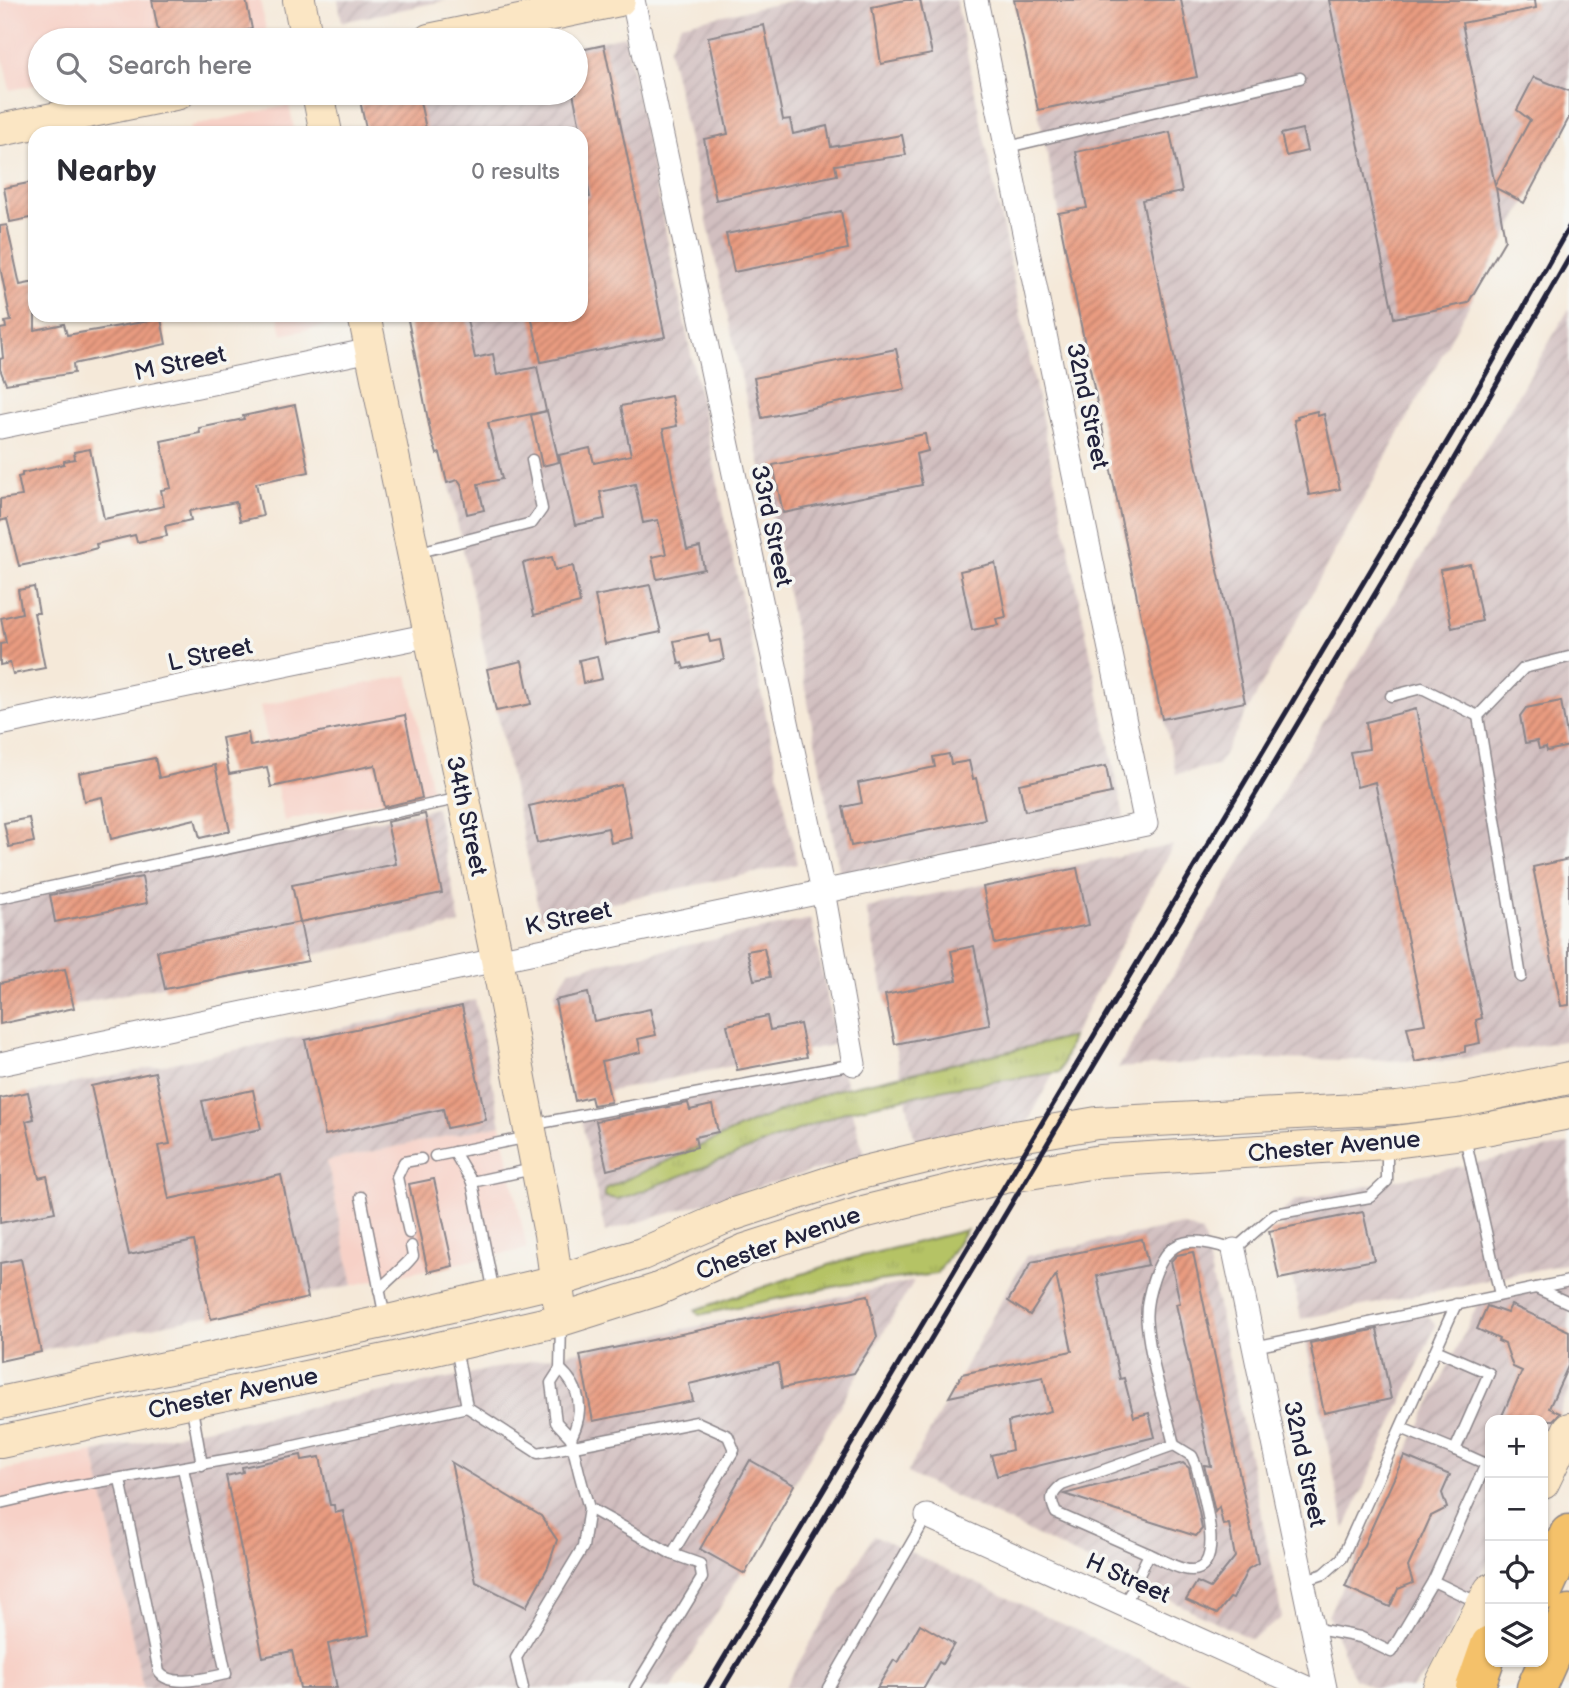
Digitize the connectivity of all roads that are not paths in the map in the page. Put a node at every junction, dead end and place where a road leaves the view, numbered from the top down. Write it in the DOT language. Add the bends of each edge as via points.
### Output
graph roads {
  1 [pos="299,0"];
  2 [pos="619,0"];
  3 [pos="633,0"];
  4 [pos="976,0"];
  5 [pos="542,8"];
  6 [pos="305,28"];
  7 [pos="471,28"];
  8 [pos="1300,78"];
  9 [pos="121,105"];
  10 [pos="320,105"];
  11 [pos="325,126"];
  12 [pos="0,130"];
  13 [pos="1008,147"];
  14 [pos="365,322"];
  15 [pos="371,350"];
  16 [pos="0,427"];
  17 [pos="532,460"];
  18 [pos="413,554"];
  19 [pos="430,635"];
  20 [pos="1569,657"];
  21 [pos="1391,696"];
  22 [pos="1478,716"];
  23 [pos="0,724"];
  24 [pos="463,797"];
  25 [pos="1146,824"];
  26 [pos="823,891"];
  27 [pos="0,898"];
  28 [pos="497,959"];
  29 [pos="1521,977"];
  30 [pos="0,1064"];
  31 [pos="854,1064"];
  32 [pos="1569,1078"];
  33 [pos="1569,1113"];
  34 [pos="530,1131"];
  35 [pos="1464,1133"];
  36 [pos="1387,1143"];
  37 [pos="454,1152"];
  38 [pos="435,1156"];
  39 [pos="421,1159"];
  40 [pos="537,1168"];
  41 [pos="472,1182"];
  42 [pos="361,1197"];
  43 [pos="409,1233"];
  44 [pos="411,1246"];
  45 [pos="1234,1250"];
  46 [pos="557,1281"];
  47 [pos="1569,1281"];
  48 [pos="1536,1287"];
  49 [pos="379,1290"];
  50 [pos="1500,1295"];
  51 [pos="495,1296"];
  52 [pos="1569,1303"];
  53 [pos="1456,1304"];
  54 [pos="561,1320"];
  55 [pos="386,1322"];
  56 [pos="455,1344"];
  57 [pos="1254,1347"];
  58 [pos="1436,1350"];
  59 [pos="560,1369"];
  60 [pos="191,1402"];
  61 [pos="0,1403"];
  62 [pos="467,1406"];
  63 [pos="1401,1428"];
  64 [pos="1569,1429"];
  65 [pos="0,1442"];
  66 [pos="572,1443"];
  67 [pos="1174,1445"];
  68 [pos="1455,1450"];
  69 [pos="1485,1464"];
  70 [pos="202,1465"];
  71 [pos="183,1468"];
  72 [pos="1485,1471"];
  73 [pos="1545,1478"];
  74 [pos="120,1479"];
  75 [pos="0,1503"];
  76 [pos="589,1508"];
  77 [pos="927,1516"];
  78 [pos="1569,1534"];
  79 [pos="673,1554"];
  80 [pos="1149,1554"];
  81 [pos="1548,1580"];
  82 [pos="1303,1581"];
  83 [pos="1433,1581"];
  84 [pos="1485,1597"];
  85 [pos="1485,1599"];
  86 [pos="1124,1606"];
  87 [pos="1569,1614"];
  88 [pos="1312,1628"];
  89 [pos="1485,1659"];
  90 [pos="1508,1667"];
  91 [pos="523,1688"];
  92 [pos="635,1688"];
  93 [pos="828,1688"];
  94 [pos="1307,1688"];
  95 [pos="1325,1688"];
  96 [pos="1439,1688"];
  97 [pos="1475,1688"];
  98 [pos="1498,1688"];
  99 [pos="1536,1688"];
  1 -- 6 [label="main road"];
  2 -- 5 [label="main road"];
  3 -- 26 [label="street, 33rd Street"];
  4 -- 13 [label="street, 32nd Street"];
  5 -- 7 [label="main road"];
  8 -- 13 [label="lane"];
  9 -- 12 [label="main road"];
  10 -- 11 [label="main road"];
  13 -- 25 [label="street, 32nd Street"];
  14 -- 15 [label="main road, 34th Street"];
  15 -- 16 [label="street, M Street"];
  15 -- 18 [label="main road, 34th Street"];
  17 -- 18 [label="lane" via="542,509 532,523"];
  18 -- 19 [label="main road, 34th Street"];
  19 -- 23 [label="street, L Street"];
  19 -- 24 [label="main road, 34th Street"];
  20 -- 22 [label="lane" via="1524,668"];
  21 -- 22 [label="lane" via="1422,688"];
  22 -- 29 [label="lane"];
  24 -- 27 [label="lane"];
  24 -- 28 [label="main road, 34th Street"];
  25 -- 26 [label="street, K Street"];
  26 -- 28 [label="street, K Street"];
  26 -- 31 [label="street, 33rd Street"];
  28 -- 30 [label="street, K Street"];
  28 -- 34 [label="main road, 34th Street"];
  31 -- 34 [label="lane"];
  32 -- 46 [label="main road, Chester Avenue" via="1397,1108 1097,1123 997,1140 856,1174 731,1215 642,1254"];
  33 -- 35 [label="main road, Chester Avenue"];
  34 -- 37 [label="lane"];
  34 -- 40 [label="main road, 34th Street"];
  35 -- 36 [label="main road, Chester Avenue"];
  35 -- 50 [label="lane"];
  36 -- 45 [label="lane" via="1387,1181 1370,1197 1275,1214"];
  36 -- 54 [label="main road, Chester Avenue" via="1101,1161 1004,1177 855,1214 745,1250 656,1290"];
  37 -- 38 [label="lane"];
  37 -- 41 [label="lane"];
  39 -- 43 [label="lane" via="404,1162 397,1177"];
  40 -- 41 [label="lane"];
  40 -- 46 [label="main road, 34th Street"];
  41 -- 51 [label="lane"];
  42 -- 49 [label="lane"];
  44 -- 49 [label="lane" via="410,1263"];
  45 -- 57 [label="street, 32nd Street"];
  45 -- 67 [label="lane" via="1207,1241 1173,1245 1162,1255 1149,1290 1146,1324"];
  46 -- 51 [label="main road, Chester Avenue"];
  46 -- 54 [label="main road, 34th Street"];
  47 -- 48 [label="lane"];
  48 -- 50 [label="lane"];
  48 -- 52 [label="lane"];
  49 -- 55 [label="lane"];
  50 -- 53 [label="lane"];
  51 -- 55 [label="main road, Chester Avenue"];
  53 -- 57 [label="lane"];
  53 -- 58 [label="lane"];
  54 -- 56 [label="main road, Chester Avenue"];
  54 -- 59 [label="lane"];
  55 -- 61 [label="main road, Chester Avenue"];
  56 -- 60 [label="main road, Chester Avenue"];
  56 -- 62 [label="lane"];
  57 -- 82 [label="street, 32nd Street"];
  58 -- 63 [label="lane"];
  58 -- 68 [label="lane" via="1489,1373"];
  59 -- 66 [label="lane" via="574,1382 580,1419"];
  59 -- 66 [label="lane" via="551,1383 556,1422"];
  60 -- 65 [label="main road, Chester Avenue"];
  60 -- 70 [label="lane"];
  62 -- 66 [label="lane" via="538,1453"];
  62 -- 70 [label="lane"];
  63 -- 68 [label="lane"];
  63 -- 82 [label="lane" via="1342,1558 1324,1574"];
  64 -- 73 [label="main road"];
  66 -- 76 [label="lane"];
  66 -- 79 [label="lane" via="697,1422 728,1436 734,1450"];
  67 -- 80 [label="lane" via="1192,1456 1196,1465 1213,1546 1208,1561 1186,1570"];
  67 -- 80 [label="lane" via="1053,1492 1056,1513"];
  68 -- 69 [label="lane"];
  70 -- 71 [label="lane"];
  71 -- 74 [label="lane"];
  71 -- 74 [label="lane" via="226,1674 173,1685 163,1681 159,1672"];
  72 -- 83 [label="lane"];
  74 -- 75 [label="lane"];
  76 -- 79 [label="lane"];
  76 -- 91 [label="lane" via="583,1547 516,1658"];
  77 -- 86 [label="street, H Street"];
  77 -- 93 [label="lane"];
  78 -- 81 [label="highway"];
  79 -- 92 [label="lane" via="699,1564 702,1578"];
  80 -- 86 [label="lane"];
  82 -- 88 [label="street, 32nd Street"];
  83 -- 84 [label="lane"];
  83 -- 88 [label="lane" via="1391,1652 1360,1637"];
  85 -- 96 [label="main road"];
  86 -- 94 [label="street, H Street"];
  87 -- 99 [label="highway"];
  88 -- 95 [label="street, 32nd Street"];
  89 -- 97 [label="highway"];
  90 -- 98 [label="highway"];
}
